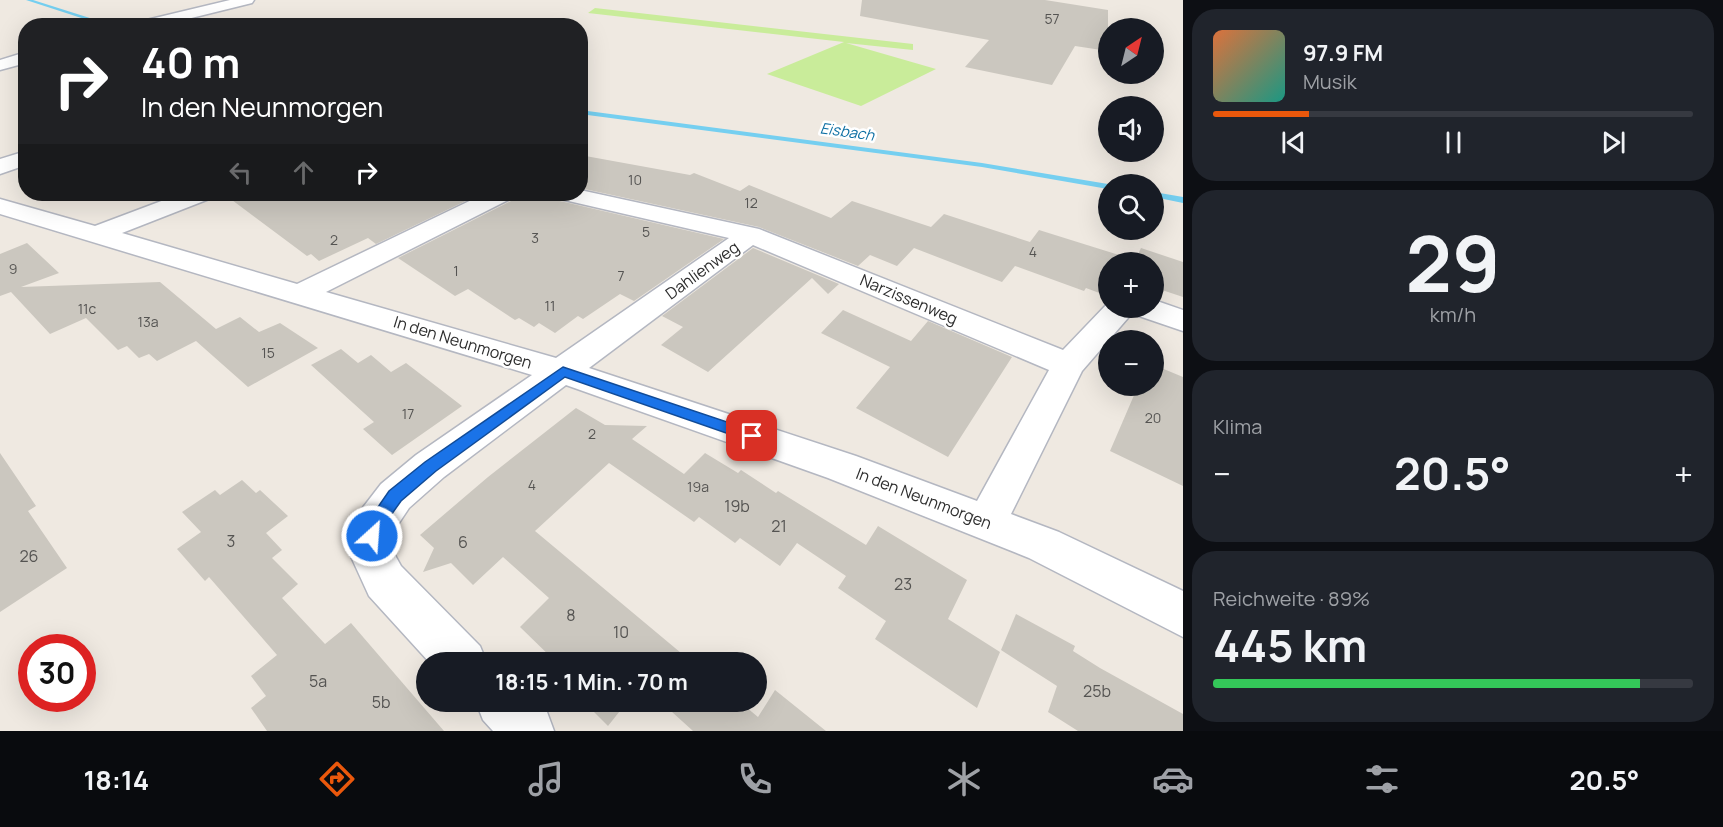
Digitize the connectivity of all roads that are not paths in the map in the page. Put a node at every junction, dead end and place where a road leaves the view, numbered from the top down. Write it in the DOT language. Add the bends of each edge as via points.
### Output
graph roads {
  1 [pos="247,0"];
  2 [pos="170,18"];
  3 [pos="18,59"];
  4 [pos="0,65"];
  5 [pos="18,160"];
  6 [pos="0,167"];
  7 [pos="588,199"];
  8 [pos="183,201"];
  9 [pos="487,201"];
  10 [pos="0,206"];
  11 [pos="97,234"];
  12 [pos="750,235"];
  13 [pos="301,293"];
  14 [pos="1164,314"];
  15 [pos="1112,318"];
  16 [pos="1183,321"];
  17 [pos="1068,365"];
  18 [pos="563,372"];
  19 [pos="987,521"];
  20 [pos="1183,615"];
  21 [pos="453,652"];
  22 [pos="510,712"];
  23 [pos="528,731"];
  1 -- 2 [label="street"];
  3 -- 4 [label="street"];
  5 -- 6 [label="street"];
  7 -- 12 [label="street, Dahlienweg"];
  8 -- 11 [label="street"];
  9 -- 13 [label="street"];
  10 -- 11 [label="street, In den Neunmorgen"];
  11 -- 13 [label="street, In den Neunmorgen"];
  12 -- 17 [label="street, Narzissenweg"];
  12 -- 18 [label="street, Dahlienweg"];
  13 -- 18 [label="street, In den Neunmorgen"];
  14 -- 16 [label="street"];
  15 -- 17 [label="street"];
  17 -- 19 [label="street"];
  18 -- 19 [label="street, In den Neunmorgen"];
  18 -- 21 [label="street, Dahlienweg" via="430,466 395,496 376,523 369,550 385,581"];
  19 -- 20 [label="street, In den Neunmorgen" via="1044,545"];
  22 -- 23 [label="street"];
}
